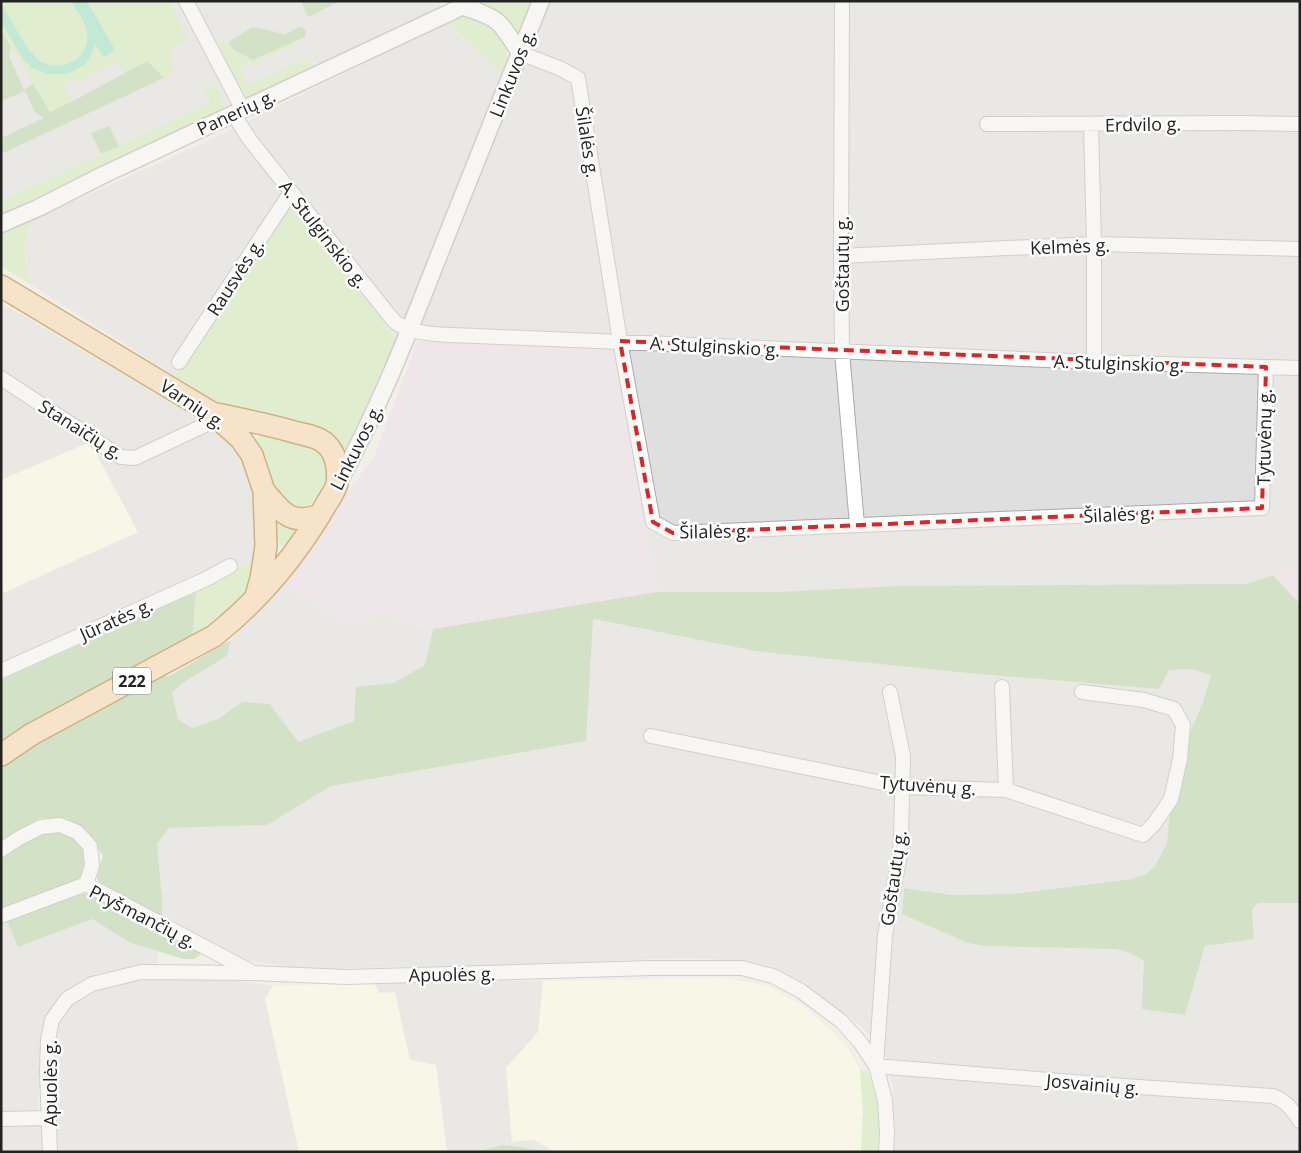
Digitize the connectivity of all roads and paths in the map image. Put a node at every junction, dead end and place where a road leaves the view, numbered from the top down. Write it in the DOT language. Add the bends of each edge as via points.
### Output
graph roads {
  1 [pos="186,1"];
  2 [pos="541,1"];
  3 [pos="842,1"];
  4 [pos="459,5"];
  5 [pos="520,53"];
  6 [pos="238,111"];
  7 [pos="987,124"];
  8 [pos="1091,124"];
  9 [pos="1300,124"];
  10 [pos="291,192"];
  11 [pos="1,224"];
  12 [pos="1094,244"];
  13 [pos="1300,249"];
  14 [pos="841,256"];
  15 [pos="1,286"];
  16 [pos="410,329"];
  17 [pos="620,341"];
  18 [pos="842,352"];
  19 [pos="179,362"];
  20 [pos="1094,362"];
  21 [pos="1266,367"];
  22 [pos="1300,368"];
  23 [pos="1,378"];
  24 [pos="212,413"];
  25 [pos="272,426"];
  26 [pos="252,455"];
  27 [pos="337,485"];
  28 [pos="264,491"];
  29 [pos="1262,508"];
  30 [pos="320,515"];
  31 [pos="857,525"];
  32 [pos="230,566"];
  33 [pos="255,598"];
  34 [pos="1,670"];
  35 [pos="1002,687"];
  36 [pos="890,692"];
  37 [pos="1082,692"];
  38 [pos="651,736"];
  39 [pos="1,754"];
  40 [pos="902,787"];
  41 [pos="1006,790"];
  42 [pos="1,850"];
  43 [pos="86,884"];
  44 [pos="1,916"];
  45 [pos="253,973"];
  46 [pos="876,1066"];
  47 [pos="50,1118"];
  48 [pos="1,1119"];
  49 [pos="1300,1121"];
  50 [pos="50,1152"];
  51 [pos="886,1152"];
  1 -- 6 [label="street, A. Stulginskio g."];
  2 -- 5 [label="street, Linkuvos g. / 222"];
  3 -- 14 [label="street, Goštautų g."];
  4 -- 5 [label="street" via="498,23"];
  4 -- 6 [label="street, Panerių g."];
  5 -- 16 [label="street, Linkuvos g. / 222"];
  5 -- 17 [label="street, Šilalės g." via="578,78"];
  6 -- 10 [label="street, A. Stulginskio g." via="239,123 250,140"];
  6 -- 11 [label="street, Panerių g."];
  7 -- 8 [label="street, Erdvilo g."];
  8 -- 9 [label="street, Erdvilo g."];
  8 -- 12 [label="street"];
  10 -- 16 [label="street, A. Stulginskio g." via="389,315"];
  10 -- 19 [label="street, Rausvės g."];
  12 -- 13 [label="street, Kelmės g."];
  12 -- 14 [label="street, Kelmės g."];
  12 -- 20 [label="street"];
  14 -- 18 [label="street, Goštautų g."];
  15 -- 24 [label="main road, Varnių g."];
  16 -- 17 [label="street, A. Stulginskio g." via="444,334"];
  16 -- 27 [label="street, Linkuvos g. / 222" via="369,423"];
  17 -- 18 [label="street, A. Stulginskio g."];
  17 -- 31 [label="street, Šilalės g." via="652,522 672,533"];
  18 -- 20 [label="street, A. Stulginskio g."];
  18 -- 31 [label="street, Goštautų g."];
  20 -- 21 [label="street, A. Stulginskio g."];
  21 -- 22 [label="street, A. Stulginskio g."];
  21 -- 29 [label="street, Tytuvėnų g."];
  23 -- 24 [label="street, Stanaičių g." via="121,458 135,458 204,426"];
  24 -- 25 [label="main road"];
  24 -- 26 [label="main road, Varnių g." via="241,439"];
  25 -- 26 [label="main road" via="254,434 251,439"];
  25 -- 27 [label="main road" via="325,443 336,460"];
  26 -- 28 [label="main road, Varnių g."];
  27 -- 30 [label="main road, Linkuvos g. / 222"];
  28 -- 30 [label="main road" via="285,515 297,519"];
  28 -- 33 [label="main road, Varnių g." via="266,546"];
  29 -- 31 [label="street, Šilalės g."];
  30 -- 33 [label="main road, Linkuvos g. / 222" via="276,578"];
  32 -- 34 [label="street, Jūratės g."];
  33 -- 39 [label="main road, Linkuvos g. / 222" via="214,636"];
  35 -- 41 [label="street"];
  36 -- 40 [label="street, Goštautų g." via="903,756"];
  37 -- 41 [label="street, Tytuvėnų g." via="1144,700 1174,709 1183,724 1180,759 1170,800 1154,824 1143,835"];
  38 -- 40 [label="street, Tytuvėnų g."];
  40 -- 41 [label="street, Tytuvėnų g."];
  40 -- 46 [label="street, Goštautų g." via="900,860 885,935"];
  42 -- 43 [label="street" via="41,827 60,825 77,832 90,846 92,866"];
  43 -- 44 [label="street, Pryšmančių g."];
  43 -- 45 [label="street, Pryšmančių g."];
  45 -- 46 [label="street, Apuolės g." via="346,977 742,968 773,976 817,1002 841,1021"];
  45 -- 47 [label="street, Apuolės g." via="141,972 92,984 67,999 52,1020 48,1040"];
  46 -- 49 [label="street, Josvainių g." via="1273,1096 1286,1102"];
  46 -- 51 [label="street, Apuolės g." via="885,1100"];
  47 -- 48 [label="street"];
  47 -- 50 [label="street, Apuolės g."];
}
